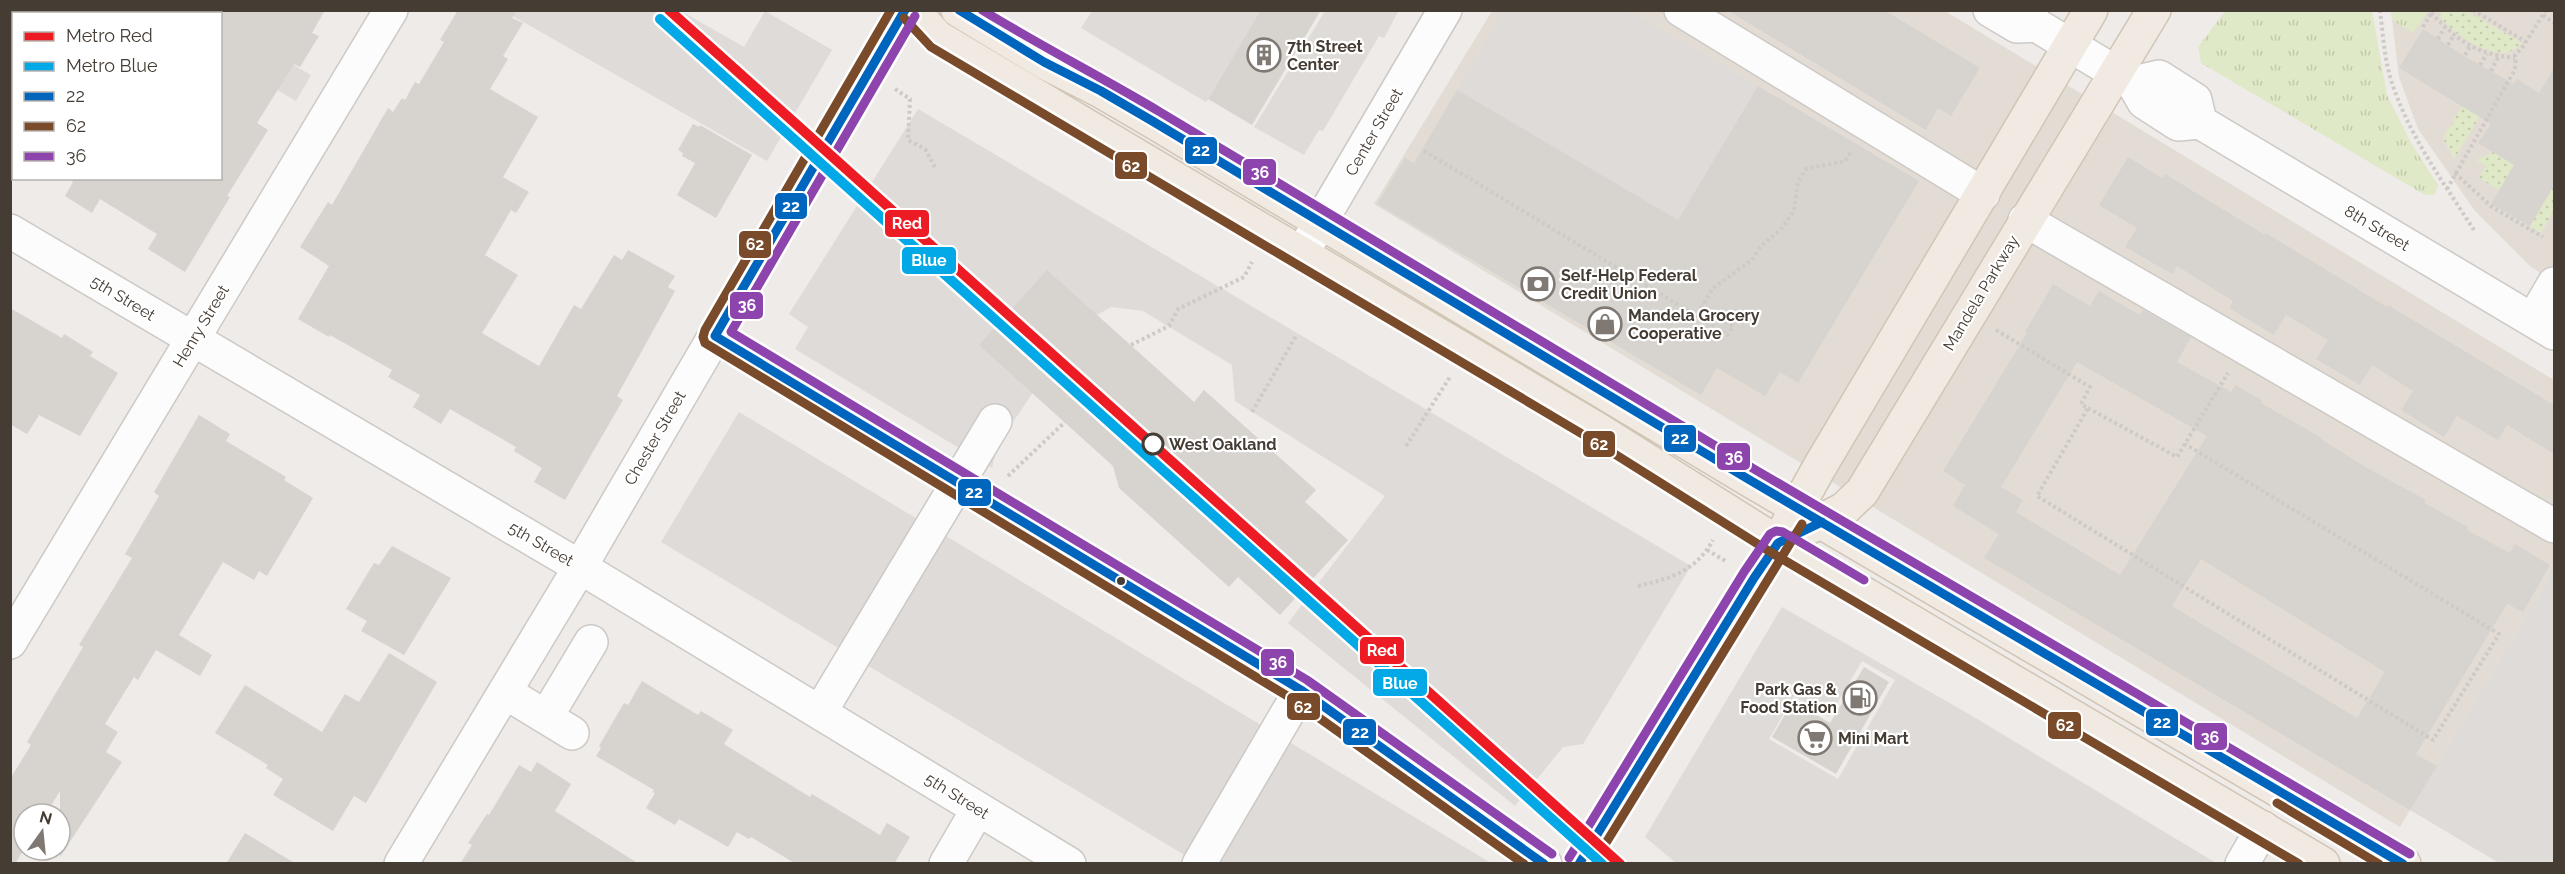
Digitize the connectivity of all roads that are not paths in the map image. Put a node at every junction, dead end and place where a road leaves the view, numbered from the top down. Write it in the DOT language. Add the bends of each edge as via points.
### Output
graph roads {
  1 [pos="391,10"];
  2 [pos="905,10"];
  3 [pos="913,10"];
  4 [pos="958,10"];
  5 [pos="1445,10"];
  6 [pos="1681,10"];
  7 [pos="1990,10"];
  8 [pos="2091,10"];
  9 [pos="2154,10"];
  10 [pos="2032,18"];
  11 [pos="2071,46"];
  12 [pos="2125,78"];
  13 [pos="1983,194"];
  14 [pos="2025,220"];
  15 [pos="1320,222"];
  16 [pos="10,231"];
  17 [pos="1302,253"];
  18 [pos="2554,284"];
  19 [pos="2544,327"];
  20 [pos="715,336"];
  21 [pos="192,340"];
  22 [pos="995,421"];
  23 [pos="959,483"];
  24 [pos="1810,515"];
  25 [pos="2554,526"];
  26 [pos="1778,543"];
  27 [pos="580,567"];
  28 [pos="10,642"];
  29 [pos="591,642"];
  30 [pos="1301,690"];
  31 [pos="505,692"];
  32 [pos="820,712"];
  33 [pos="978,809"];
  34 [pos="2263,828"];
  35 [pos="1068,863"];
  36 [pos="401,864"];
  37 [pos="945,864"];
  38 [pos="1198,864"];
  39 [pos="1545,864"];
  40 [pos="1579,864"];
  41 [pos="2242,864"];
  42 [pos="2323,864"];
  43 [pos="2404,864"];
  1 -- 21 [label="street, Henry Street"];
  2 -- 20 [label="street, Chester Street"];
  3 -- 17 [label="main road" via="937,37"];
  4 -- 15 [label="main road"];
  5 -- 15 [label="street, Center Street"];
  6 -- 13 [label="street"];
  7 -- 10 [label="street" via="2017,26"];
  8 -- 11 [label="main road, Mandela Parkway"];
  9 -- 12 [label="main road, Mandela Parkway"];
  10 -- 11 [label="street"];
  11 -- 12 [label="street"];
  11 -- 13 [label="main road, Mandela Parkway"];
  12 -- 14 [label="main road, Mandela Parkway"];
  12 -- 19 [label="street, 8th Street" via="2159,76 2195,100 2200,122"];
  13 -- 24 [label="main road, Mandela Parkway" via="1918,300"];
  14 -- 24 [label="main road, Mandela Parkway" via="1862,492 1844,509"];
  14 -- 25 [label="street"];
  15 -- 17 [label="street, Center Street"];
  15 -- 24 [label="main road"];
  16 -- 21 [label="street, 5th Street"];
  17 -- 26 [label="main road"];
  18 -- 19 [label="street"];
  20 -- 23 [label="street"];
  20 -- 27 [label="street, Chester Street"];
  21 -- 27 [label="street, 5th Street"];
  21 -- 28 [label="street, Henry Street"];
  22 -- 23 [label="street"];
  23 -- 30 [label="street"];
  23 -- 32 [label="street"];
  24 -- 26 [label="main road, Mandela Parkway"];
  24 -- 43 [label="main road"];
  26 -- 34 [label="main road"];
  26 -- 40 [label="street, Mandela Parkway"];
  27 -- 31 [label="street, Chester Street"];
  27 -- 32 [label="street, 5th Street"];
  29 -- 31 [label="street" via="559,725"];
  30 -- 38 [label="street"];
  30 -- 39 [label="street"];
  31 -- 36 [label="street, Chester Street"];
  32 -- 33 [label="street, 5th Street"];
  33 -- 35 [label="street, 5th Street"];
  33 -- 37 [label="street"];
  34 -- 41 [label="street"];
  34 -- 42 [label="main road"];
}
